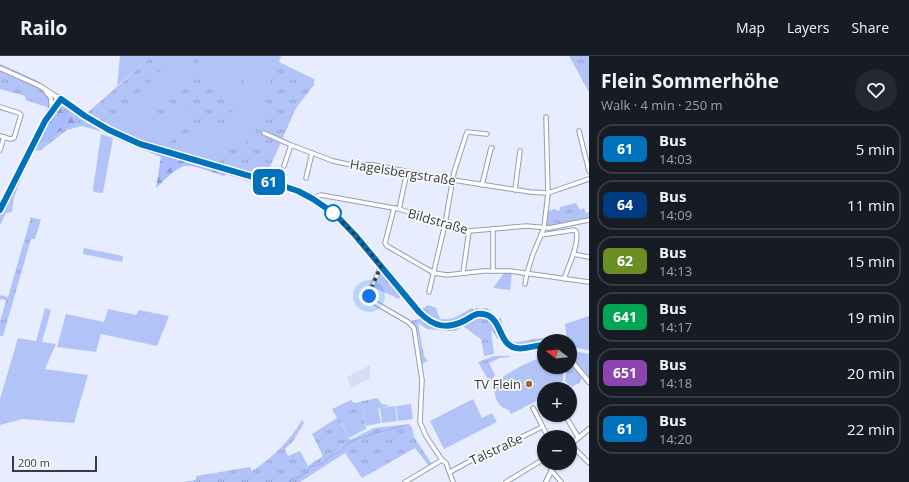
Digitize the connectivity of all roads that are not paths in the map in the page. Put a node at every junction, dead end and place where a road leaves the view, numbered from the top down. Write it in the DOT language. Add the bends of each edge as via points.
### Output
graph roads {
  1 [pos="0,68"];
  2 [pos="40,86"];
  3 [pos="60,98"];
  4 [pos="0,107"];
  5 [pos="51,108"];
  6 [pos="546,117"];
  7 [pos="45,121"];
  8 [pos="579,131"];
  9 [pos="264,133"];
  10 [pos="487,134"];
  11 [pos="2,137"];
  12 [pos="292,145"];
  13 [pos="492,148"];
  14 [pos="0,150"];
  15 [pos="520,151"];
  16 [pos="312,154"];
  17 [pos="284,166"];
  18 [pos="589,171"];
  19 [pos="407,172"];
  20 [pos="306,178"];
  21 [pos="589,179"];
  22 [pos="452,180"];
  23 [pos="482,185"];
  24 [pos="516,190"];
  25 [pos="548,193"];
  26 [pos="313,199"];
  27 [pos="394,208"];
  28 [pos="399,209"];
  29 [pos="0,210"];
  30 [pos="589,220"];
  31 [pos="445,224"];
  32 [pos="544,228"];
  33 [pos="493,229"];
  34 [pos="469,231"];
  35 [pos="541,235"];
  36 [pos="573,254"];
  37 [pos="589,257"];
  38 [pos="381,266"];
  39 [pos="493,271"];
  40 [pos="434,273"];
  41 [pos="463,273"];
  42 [pos="527,273"];
  43 [pos="564,279"];
  44 [pos="589,282"];
  45 [pos="525,284"];
  46 [pos="430,292"];
  47 [pos="537,346"];
  48 [pos="577,368"];
  49 [pos="588,381"];
  50 [pos="533,408"];
  51 [pos="569,422"];
  52 [pos="542,427"];
  53 [pos="589,429"];
  54 [pos="544,430"];
  55 [pos="578,437"];
  56 [pos="577,451"];
  57 [pos="442,460"];
  58 [pos="537,463"];
  59 [pos="589,463"];
  60 [pos="551,470"];
  61 [pos="450,472"];
  62 [pos="405,482"];
  63 [pos="453,482"];
  64 [pos="506,482"];
  65 [pos="546,482"];
  66 [pos="561,482"];
  1 -- 2 [label="main road"];
  2 -- 3 [label="main road"];
  2 -- 5 [label="street" via="51,98"];
  3 -- 5 [label="street"];
  3 -- 7 [label="street"];
  3 -- 26 [label="main road" via="90,119 123,137 158,150 280,185"];
  4 -- 11 [label="street" via="21,115 15,137"];
  5 -- 7 [label="street"];
  6 -- 25 [label="street"];
  7 -- 29 [label="street"];
  8 -- 18 [label="street"];
  9 -- 12 [label="street, Hagelsbergstraße"];
  10 -- 22 [label="street" via="467,132"];
  11 -- 14 [label="street"];
  12 -- 16 [label="street, Hagelsbergstraße"];
  12 -- 17 [label="street"];
  13 -- 23 [label="street"];
  15 -- 24 [label="street"];
  16 -- 19 [label="street, Hagelsbergstraße" via="347,164 374,165"];
  16 -- 20 [label="street"];
  19 -- 22 [label="street, Hagelsbergstraße"];
  19 -- 28 [label="street"];
  21 -- 25 [label="street"];
  22 -- 23 [label="street, Hagelsbergstraße"];
  22 -- 31 [label="street"];
  23 -- 24 [label="street, Hagelsbergstraße"];
  24 -- 25 [label="street, Hagelsbergstraße"];
  25 -- 32 [label="street"];
  26 -- 27 [label="street, Bildstraße" via="321,195"];
  26 -- 38 [label="main road" via="342,221"];
  27 -- 28 [label="street, Bildstraße"];
  27 -- 40 [label="street" via="385,242 387,246"];
  28 -- 31 [label="street, Bildstraße"];
  30 -- 32 [label="street, Bildstraße"];
  31 -- 34 [label="street, Bildstraße"];
  31 -- 40 [label="street"];
  32 -- 33 [label="street, Bildstraße" via="526,226"];
  32 -- 35 [label="street"];
  33 -- 34 [label="street, Bildstraße"];
  33 -- 39 [label="street"];
  34 -- 41 [label="street"];
  35 -- 36 [label="street" via="576,231"];
  35 -- 42 [label="street"];
  36 -- 37 [label="street"];
  36 -- 43 [label="street"];
  38 -- 47 [label="main road" via="426,319 438,325 451,326 478,314 484,314 496,322 503,337 512,347 523,349"];
  38 -- 57 [label="street" via="369,296 372,301 414,328 423,387 420,422"];
  39 -- 41 [label="street"];
  39 -- 42 [label="street"];
  40 -- 41 [label="street"];
  40 -- 46 [label="street"];
  42 -- 43 [label="street"];
  42 -- 45 [label="street"];
  43 -- 44 [label="street"];
  48 -- 49 [label="main road"];
  50 -- 52 [label="street"];
  51 -- 55 [label="street"];
  52 -- 54 [label="street"];
  52 -- 61 [label="street, Talstraße"];
  53 -- 55 [label="main road"];
  56 -- 59 [label="street"];
  57 -- 61 [label="street"];
  57 -- 62 [label="street"];
  58 -- 64 [label="street"];
  60 -- 65 [label="main road"];
  60 -- 66 [label="street"];
  61 -- 63 [label="street"];
}
